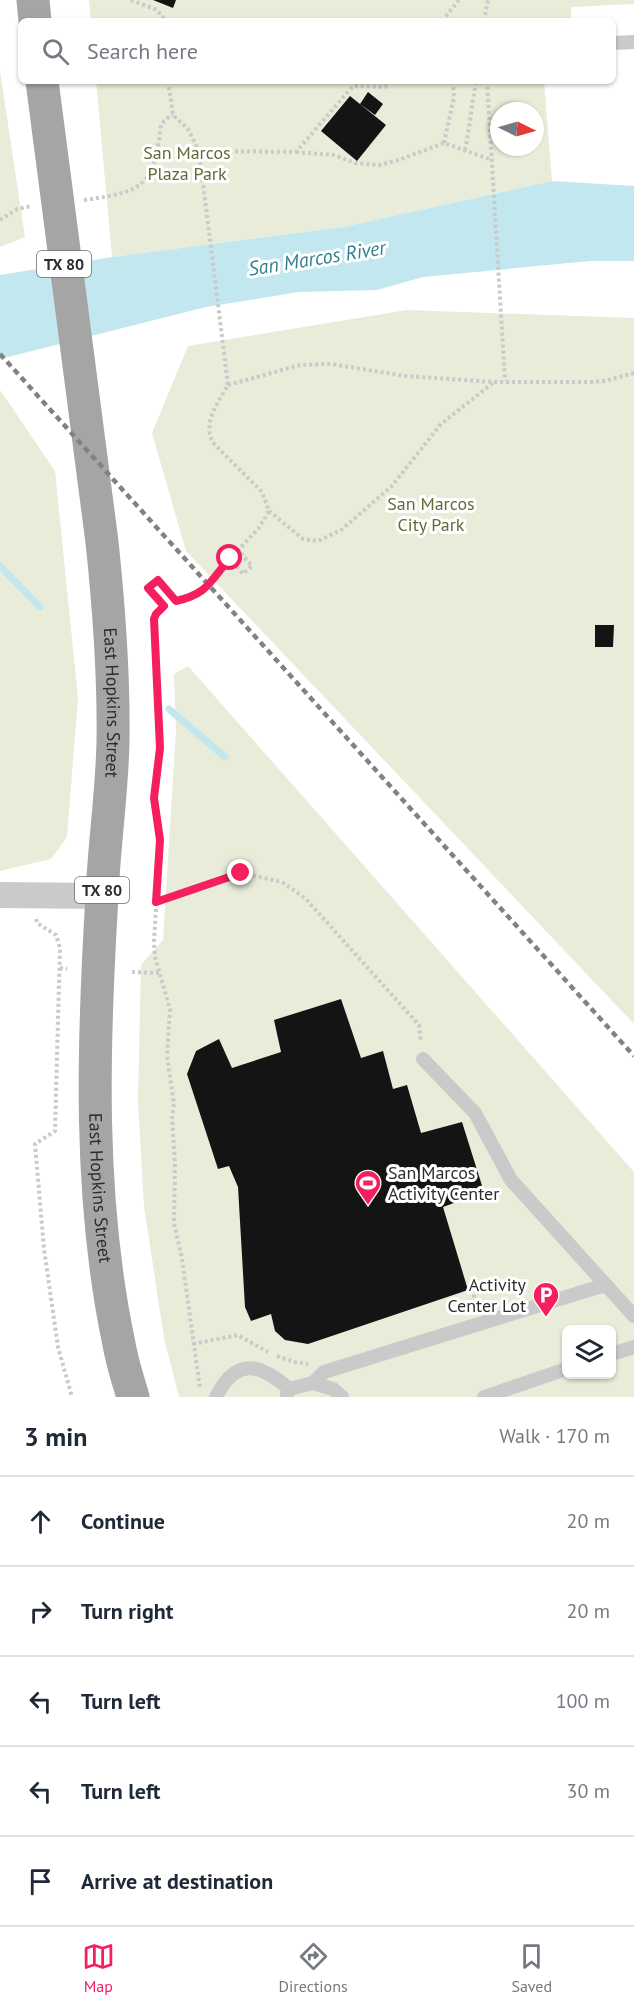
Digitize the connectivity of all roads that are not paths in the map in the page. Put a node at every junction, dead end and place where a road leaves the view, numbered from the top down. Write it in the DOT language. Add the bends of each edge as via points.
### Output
graph roads {
  1 [pos="33,0"];
  2 [pos="35,18"];
  3 [pos="634,42"];
  4 [pos="616,43"];
  5 [pos="42,84"];
  6 [pos="0,895"];
  7 [pos="102,896"];
  8 [pos="423,1059"];
  9 [pos="605,1284"];
  10 [pos="634,1316"];
  11 [pos="634,1347"];
  12 [pos="616,1353"];
  13 [pos="562,1371"];
  14 [pos="313,1383"];
  15 [pos="288,1393"];
  16 [pos="133,1397"];
  17 [pos="216,1397"];
  18 [pos="342,1397"];
  19 [pos="484,1397"];
  1 -- 2 [label="main road"];
  3 -- 4 [label="lane"];
  5 -- 7 [label="main road, East Hopkins Street / TX 80" via="109,609 113,742"];
  6 -- 7 [label="street"];
  7 -- 16 [label="main road, East Hopkins Street / TX 80" via="96,1094 99,1185 110,1295"];
  8 -- 9 [label="lane" via="475,1113 511,1180"];
  9 -- 10 [label="lane"];
  9 -- 14 [label="lane" via="324,1372"];
  11 -- 12 [label="lane"];
  13 -- 19 [label="lane"];
  14 -- 15 [label="lane"];
  14 -- 18 [label="lane" via="333,1389"];
  15 -- 17 [label="lane" via="274,1375 247,1368 227,1378"];
}
